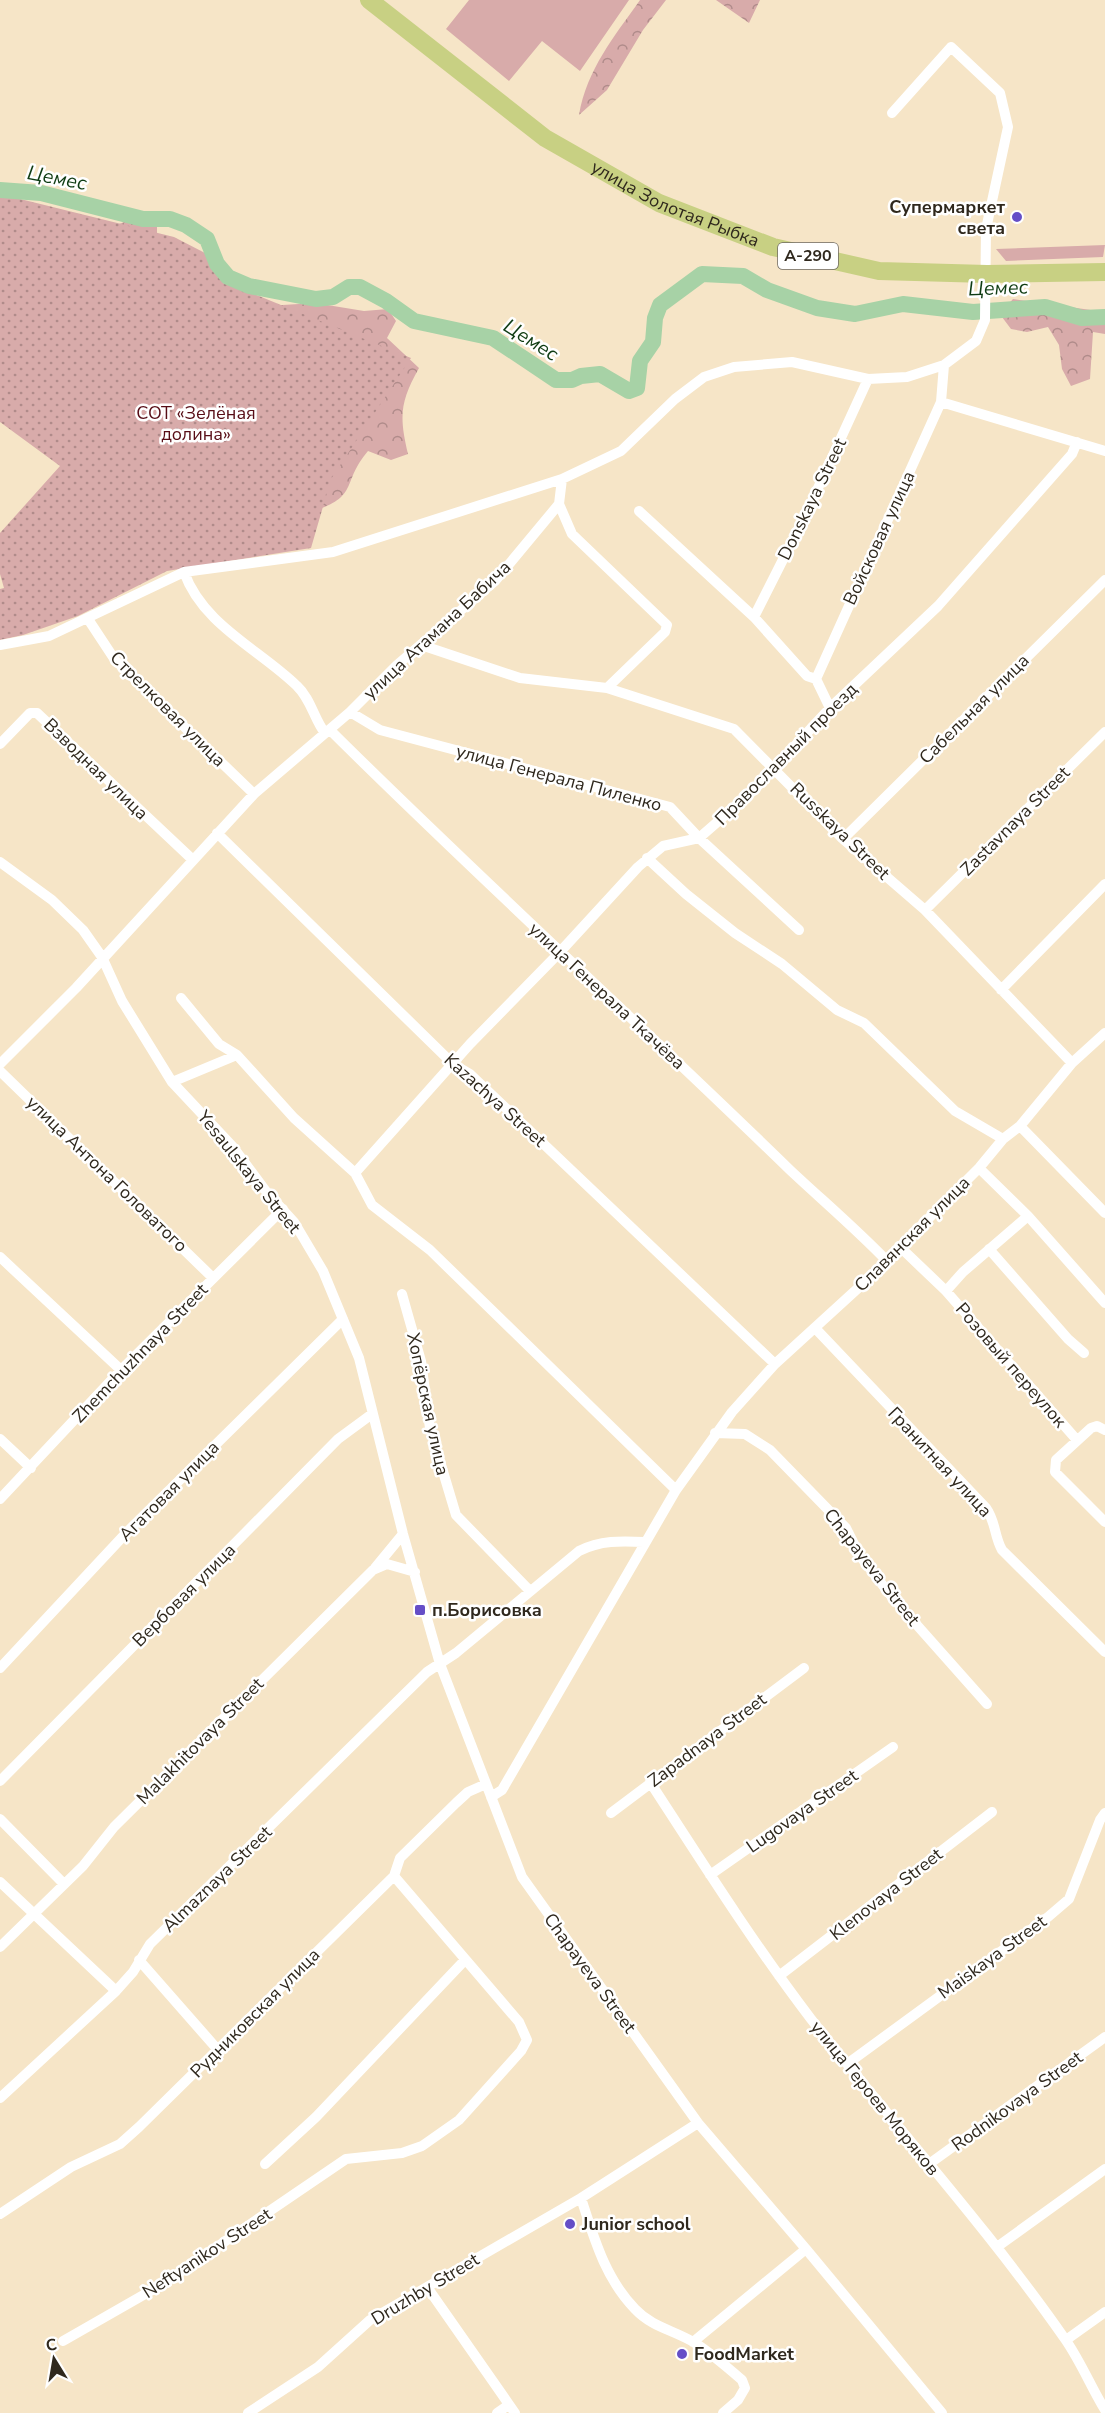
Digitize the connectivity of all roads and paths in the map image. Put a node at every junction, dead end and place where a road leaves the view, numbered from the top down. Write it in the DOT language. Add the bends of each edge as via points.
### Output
graph roads {
  1 [pos="369,0"];
  2 [pos="892,113"];
  3 [pos="1105,272"];
  4 [pos="987,274"];
  5 [pos="944,365"];
  6 [pos="868,379"];
  7 [pos="941,402"];
  8 [pos="1077,442"];
  9 [pos="1105,451"];
  10 [pos="562,479"];
  11 [pos="559,504"];
  12 [pos="639,511"];
  13 [pos="184,572"];
  14 [pos="1105,579"];
  15 [pos="754,617"];
  16 [pos="88,619"];
  17 [pos="0,645"];
  18 [pos="421,645"];
  19 [pos="816,679"];
  20 [pos="607,688"];
  21 [pos="830,708"];
  22 [pos="350,712"];
  23 [pos="327,731"];
  24 [pos="1105,732"];
  25 [pos="0,744"];
  26 [pos="775,767"];
  27 [pos="254,794"];
  28 [pos="217,833"];
  29 [pos="699,838"];
  30 [pos="843,839"];
  31 [pos="647,858"];
  32 [pos="193,860"];
  33 [pos="0,862"];
  34 [pos="1105,884"];
  35 [pos="925,910"];
  36 [pos="799,930"];
  37 [pos="560,953"];
  38 [pos="102,957"];
  39 [pos="1001,990"];
  40 [pos="181,998"];
  41 [pos="1103,1039"];
  42 [pos="237,1055"];
  43 [pos="1072,1063"];
  44 [pos="0,1064"];
  45 [pos="453,1064"];
  46 [pos="0,1071"];
  47 [pos="172,1082"];
  48 [pos="1020,1126"];
  49 [pos="1003,1139"];
  50 [pos="979,1168"];
  51 [pos="355,1173"];
  52 [pos="283,1209"];
  53 [pos="1105,1213"];
  54 [pos="1028,1216"];
  55 [pos="899,1246"];
  56 [pos="989,1250"];
  57 [pos="0,1257"];
  58 [pos="886,1260"];
  59 [pos="213,1278"];
  60 [pos="946,1291"];
  61 [pos="402,1294"];
  62 [pos="1105,1303"];
  63 [pos="343,1319"];
  64 [pos="815,1328"];
  65 [pos="1084,1353"];
  66 [pos="775,1364"];
  67 [pos="121,1370"];
  68 [pos="372,1414"];
  69 [pos="1105,1430"];
  70 [pos="715,1433"];
  71 [pos="0,1439"];
  72 [pos="1076,1439"];
  73 [pos="31,1468"];
  74 [pos="676,1490"];
  75 [pos="0,1499"];
  76 [pos="1105,1522"];
  77 [pos="403,1534"];
  78 [pos="645,1542"];
  79 [pos="373,1570"];
  80 [pos="415,1572"];
  81 [pos="530,1592"];
  82 [pos="1105,1652"];
  83 [pos="440,1664"];
  84 [pos="0,1668"];
  85 [pos="804,1668"];
  86 [pos="987,1704"];
  87 [pos="893,1746"];
  88 [pos="0,1781"];
  89 [pos="650,1782"];
  90 [pos="486,1784"];
  91 [pos="490,1797"];
  92 [pos="992,1812"];
  93 [pos="611,1813"];
  94 [pos="1102,1816"];
  95 [pos="0,1819"];
  96 [pos="710,1875"];
  97 [pos="394,1876"];
  98 [pos="0,1882"];
  99 [pos="64,1884"];
  100 [pos="35,1913"];
  101 [pos="0,1947"];
  102 [pos="139,1960"];
  103 [pos="464,1961"];
  104 [pos="779,1976"];
  105 [pos="116,1991"];
  106 [pos="1105,2037"];
  107 [pos="218,2050"];
  108 [pos="846,2064"];
  109 [pos="0,2098"];
  110 [pos="698,2123"];
  111 [pos="265,2164"];
  112 [pos="928,2164"];
  113 [pos="1105,2169"];
  114 [pos="581,2198"];
  115 [pos="0,2214"];
  116 [pos="997,2247"];
  117 [pos="806,2249"];
  118 [pos="427,2287"];
  119 [pos="1105,2312"];
  120 [pos="1066,2340"];
  121 [pos="63,2341"];
  122 [pos="693,2342"];
  123 [pos="511,2409"];
  124 [pos="1105,2410"];
  125 [pos="248,2413"];
  126 [pos="497,2413"];
  127 [pos="723,2413"];
  128 [pos="942,2413"];
  1 -- 4 [label="highway, улица Золотая Рыбка / А-290" via="545,138 659,202 773,247 841,264 879,271"];
  2 -- 4 [label="street" via="951,46 1000,93 1008,127 986,229"];
  3 -- 4 [label="highway, улица Золотая Рыбка / А-290"];
  4 -- 5 [label="street" via="984,320 976,341"];
  5 -- 6 [label="street" via="907,377"];
  5 -- 7 [label="street, Войсковая улица"];
  6 -- 10 [label="street" via="792,362 734,367 704,377 621,451"];
  6 -- 15 [label="street, Donskaya Street"];
  7 -- 8 [label="street"];
  7 -- 19 [label="street, Войсковая улица"];
  8 -- 9 [label="street"];
  8 -- 21 [label="street, Православный проезд" via="1072,454 938,606"];
  10 -- 11 [label="street"];
  10 -- 13 [label="street" via="333,552"];
  11 -- 18 [label="street, улица Атамана Бабича" via="495,581"];
  11 -- 20 [label="street" via="572,534 667,625"];
  12 -- 15 [label="street"];
  13 -- 16 [label="street"];
  13 -- 23 [label="street, улица Генерала Ткачёва" via="190,590 208,613 299,687 315,721"];
  14 -- 30 [label="street, Сабельная улица"];
  15 -- 19 [label="street" via="807,676"];
  16 -- 17 [label="street" via="49,636"];
  16 -- 27 [label="street, Стрелковая улица" via="115,660"];
  18 -- 20 [label="street, Russkaya Street" via="520,678"];
  18 -- 22 [label="street, улица Атамана Бабича"];
  19 -- 21 [label="street"];
  20 -- 26 [label="street, Russkaya Street" via="734,729"];
  21 -- 26 [label="street, Православный проезд"];
  22 -- 23 [label="street, улица Атамана Бабича"];
  22 -- 29 [label="street, улица Генерала Пиленко" via="380,730 670,807"];
  23 -- 27 [label="street, улица Атамана Бабича"];
  23 -- 37 [label="street, улица Генерала Ткачёва"];
  24 -- 35 [label="street, Zastavnaya Street"];
  25 -- 32 [label="street, Взводная улица" via="30,713 37,713"];
  26 -- 29 [label="street, Православный проезд"];
  26 -- 30 [label="street, Russkaya Street"];
  27 -- 28 [label="street, улица Атамана Бабича"];
  28 -- 32 [label="street, улица Атамана Бабича"];
  28 -- 45 [label="street, Kazachya Street"];
  29 -- 31 [label="street, Православный проезд" via="663,846"];
  29 -- 36 [label="street, улица Генерала Пиленко"];
  30 -- 35 [label="street, Russkaya Street"];
  31 -- 37 [label="street, Православный проезд"];
  31 -- 49 [label="street" via="735,933 782,964 837,1010 864,1023 955,1111"];
  32 -- 38 [label="street, улица Атамана Бабича"];
  33 -- 38 [label="street, Yesaulskaya Street" via="52,900 83,930"];
  34 -- 39 [label="street"];
  35 -- 39 [label="street, Russkaya Street"];
  37 -- 45 [label="street, Православный проезд"];
  37 -- 58 [label="street, улица Генерала Ткачёва"];
  38 -- 44 [label="street, улица Атамана Бабича"];
  38 -- 47 [label="street, Yesaulskaya Street" via="122,1001"];
  39 -- 43 [label="street, Russkaya Street"];
  40 -- 42 [label="street" via="219,1044"];
  41 -- 43 [label="street, Славянская улица"];
  42 -- 47 [label="street"];
  42 -- 51 [label="street" via="294,1118"];
  43 -- 48 [label="street, Славянская улица"];
  45 -- 51 [label="street, Православный проезд"];
  45 -- 66 [label="street, Kazachya Street" via="470,1074"];
  46 -- 59 [label="street, улица Антона Головатого"];
  47 -- 52 [label="street, Yesaulskaya Street" via="233,1147"];
  48 -- 49 [label="street, Славянская улица"];
  48 -- 53 [label="street"];
  49 -- 50 [label="street, Славянская улица"];
  50 -- 54 [label="street"];
  50 -- 55 [label="street, Славянская улица"];
  51 -- 74 [label="street" via="372,1205 430,1250"];
  52 -- 59 [label="street, Zhemchuzhnaya Street"];
  52 -- 63 [label="street, Yesaulskaya Street" via="323,1271"];
  54 -- 56 [label="street"];
  54 -- 62 [label="street"];
  55 -- 58 [label="street, Славянская улица"];
  55 -- 60 [label="street, Розовый переулок"];
  56 -- 60 [label="street"];
  56 -- 65 [label="street"];
  57 -- 67 [label="street"];
  58 -- 64 [label="street, Славянская улица"];
  59 -- 67 [label="street, Zhemchuzhnaya Street"];
  60 -- 72 [label="street, Розовый переулок"];
  61 -- 81 [label="street, Хопёрская улица" via="421,1361 430,1428 456,1515"];
  63 -- 68 [label="street, Yesaulskaya Street"];
  63 -- 84 [label="street, Агатовая улица" via="128,1531"];
  64 -- 66 [label="street, Славянская улица"];
  64 -- 82 [label="street, Гранитная улица" via="986,1508 1002,1550"];
  66 -- 70 [label="street, Славянская улица"];
  67 -- 73 [label="street, Zhemchuzhnaya Street"];
  68 -- 77 [label="street, Yesaulskaya Street"];
  68 -- 88 [label="street, Вербовая улица" via="339,1439"];
  69 -- 72 [label="street" via="1097,1426"];
  70 -- 74 [label="street, Славянская улица"];
  70 -- 86 [label="street, Chapayeva Street" via="745,1434 770,1450 846,1528 860,1556 892,1597"];
  71 -- 73 [label="street"];
  72 -- 76 [label="street" via="1056,1460 1055,1473"];
  73 -- 75 [label="street, Zhemchuzhnaya Street"];
  74 -- 78 [label="street"];
  77 -- 79 [label="street, Malakhitovaya Street"];
  77 -- 80 [label="street, Yesaulskaya Street"];
  78 -- 81 [label="street, Almaznaya Street" via="594,1544 579,1551"];
  78 -- 91 [label="street" via="502,1790"];
  79 -- 80 [label="street" via="387,1564"];
  79 -- 99 [label="street, Malakhitovaya Street" via="114,1827"];
  80 -- 83 [label="street, Yesaulskaya Street"];
  81 -- 83 [label="street, Almaznaya Street"];
  83 -- 90 [label="street, Chapayeva Street"];
  83 -- 102 [label="street, Almaznaya Street" via="427,1672 150,1944"];
  85 -- 89 [label="street, Zapadnaya Street"];
  87 -- 96 [label="street, Lugovaya Street"];
  89 -- 93 [label="street, Zapadnaya Street"];
  89 -- 96 [label="street, улица Героев Моряков"];
  90 -- 91 [label="street, Chapayeva Street"];
  90 -- 97 [label="street, Рудниковская улица" via="468,1792 400,1858"];
  91 -- 110 [label="street, Chapayeva Street" via="522,1877"];
  92 -- 104 [label="street, Klenovaya Street"];
  94 -- 108 [label="street, Maiskaya Street" via="1069,1899"];
  95 -- 99 [label="street"];
  96 -- 104 [label="street, улица Героев Моряков"];
  97 -- 103 [label="street"];
  97 -- 107 [label="street, Рудниковская улица"];
  98 -- 100 [label="street"];
  99 -- 100 [label="street, Malakhitovaya Street"];
  100 -- 101 [label="street, Malakhitovaya Street"];
  100 -- 105 [label="street"];
  102 -- 105 [label="street, Almaznaya Street"];
  102 -- 107 [label="street"];
  103 -- 111 [label="street" via="316,2118"];
  103 -- 121 [label="street, Neftyanikov Street" via="519,2022 527,2040 459,2120 422,2146 346,2159 161,2285"];
  104 -- 108 [label="street, улица Героев Моряков"];
  105 -- 109 [label="street, Almaznaya Street"];
  106 -- 112 [label="street, Rodnikovaya Street"];
  107 -- 115 [label="street, Рудниковская улица" via="120,2144 63,2172"];
  108 -- 112 [label="street, улица Героев Моряков"];
  110 -- 114 [label="street, Druzhby Street"];
  110 -- 117 [label="street, Chapayeva Street"];
  112 -- 116 [label="street, улица Героев Моряков"];
  113 -- 116 [label="street"];
  114 -- 118 [label="street, Druzhby Street"];
  114 -- 122 [label="street" via="601,2259 616,2284 636,2309 660,2328"];
  116 -- 120 [label="street, улица Героев Моряков"];
  117 -- 122 [label="street"];
  117 -- 128 [label="street, Chapayeva Street"];
  118 -- 123 [label="street"];
  118 -- 125 [label="street, Druzhby Street" via="370,2319 318,2367"];
  119 -- 120 [label="street"];
  120 -- 124 [label="street, улица Героев Моряков"];
  122 -- 127 [label="street" via="742,2380 745,2388"];
  123 -- 126 [label="street"];
}
